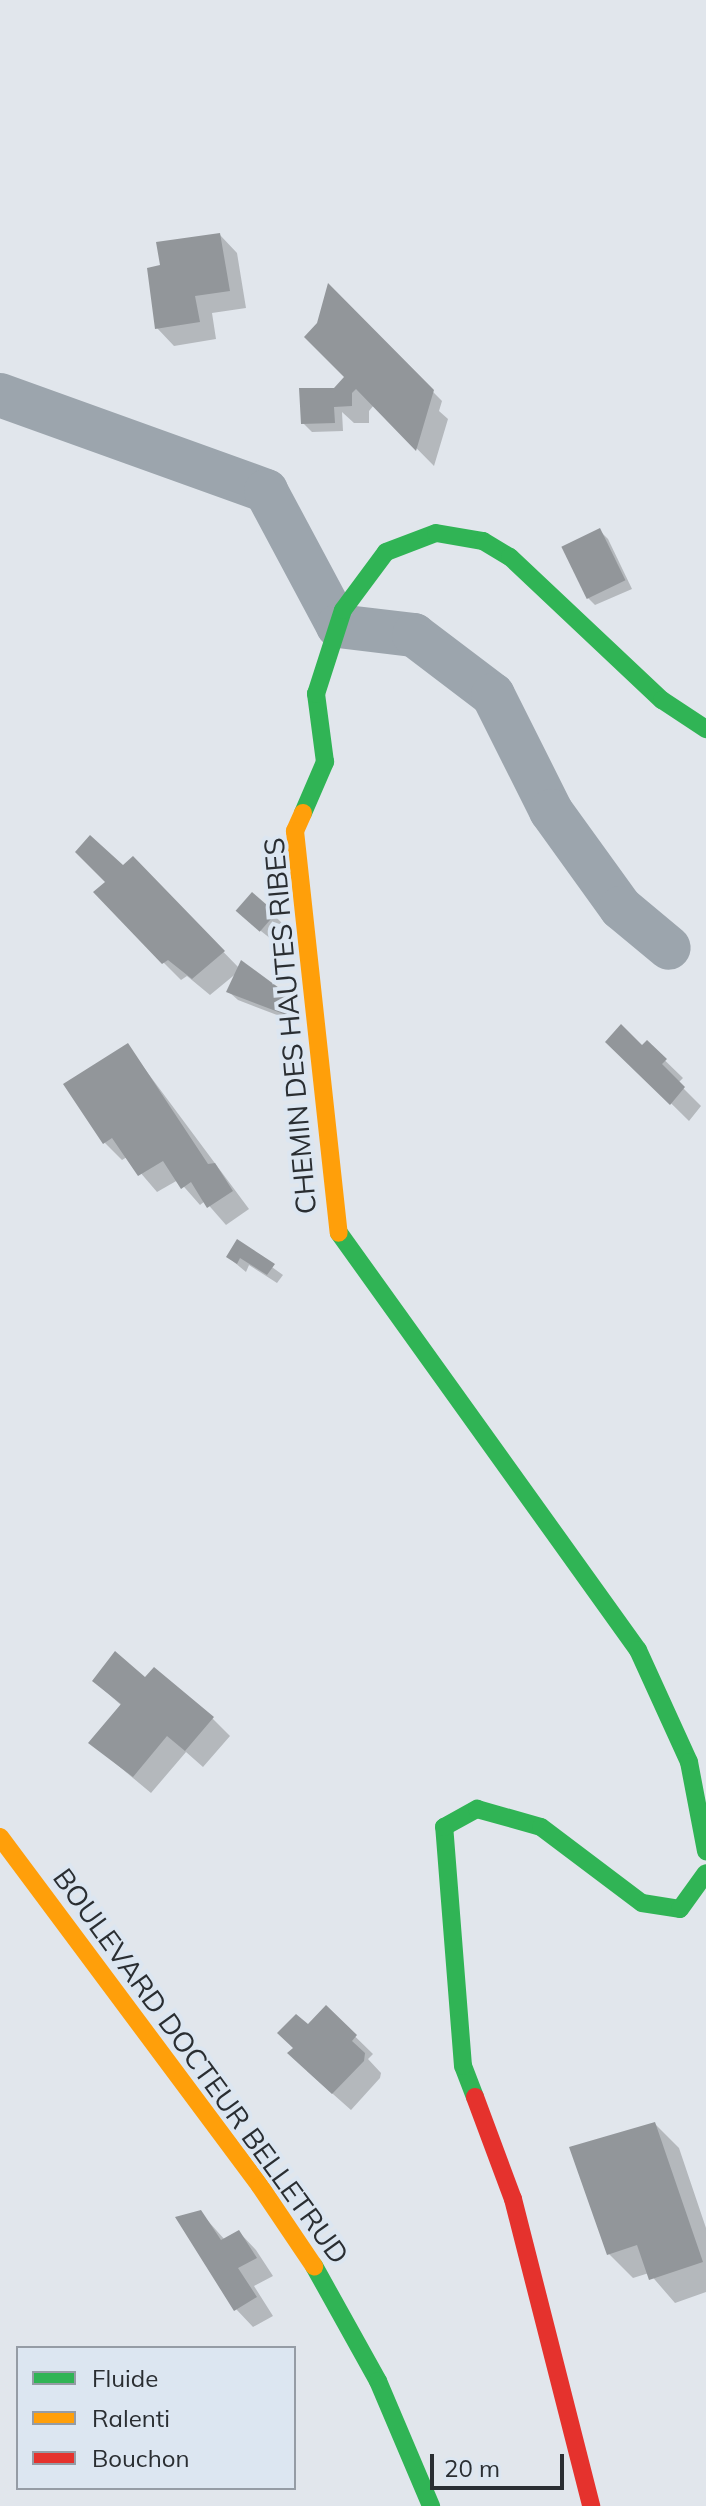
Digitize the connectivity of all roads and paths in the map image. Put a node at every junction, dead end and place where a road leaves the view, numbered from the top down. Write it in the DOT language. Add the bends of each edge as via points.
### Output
graph roads {
  1 [pos="0,395"];
  2 [pos="338,626"];
  3 [pos="706,729"];
  4 [pos="669,948"];
  5 [pos="0,1837"];
  6 [pos="706,1851"];
  7 [pos="706,1873"];
  8 [pos="431,2506"];
  9 [pos="591,2506"];
  1 -- 2 [label="street" via="266,491"];
  2 -- 3 [label="street, CHEMIN DES HAUTES RIBES" via="343,610 386,552 436,533 483,541 510,557 662,700"];
  2 -- 4 [label="street" via="414,635 493,695 551,811 621,908"];
  2 -- 6 [label="street, CHEMIN DES HAUTES RIBES" via="316,694 325,762 295,831 337,1230 638,1650 689,1762"];
  5 -- 8 [label="street, BOULEVARD DOCTEUR BELLETRUD" via="260,2186 322,2278 378,2381"];
  7 -- 9 [label="street" via="680,1909 642,1903 541,1827 477,1809 444,1827 463,2066 513,2199"];
}
